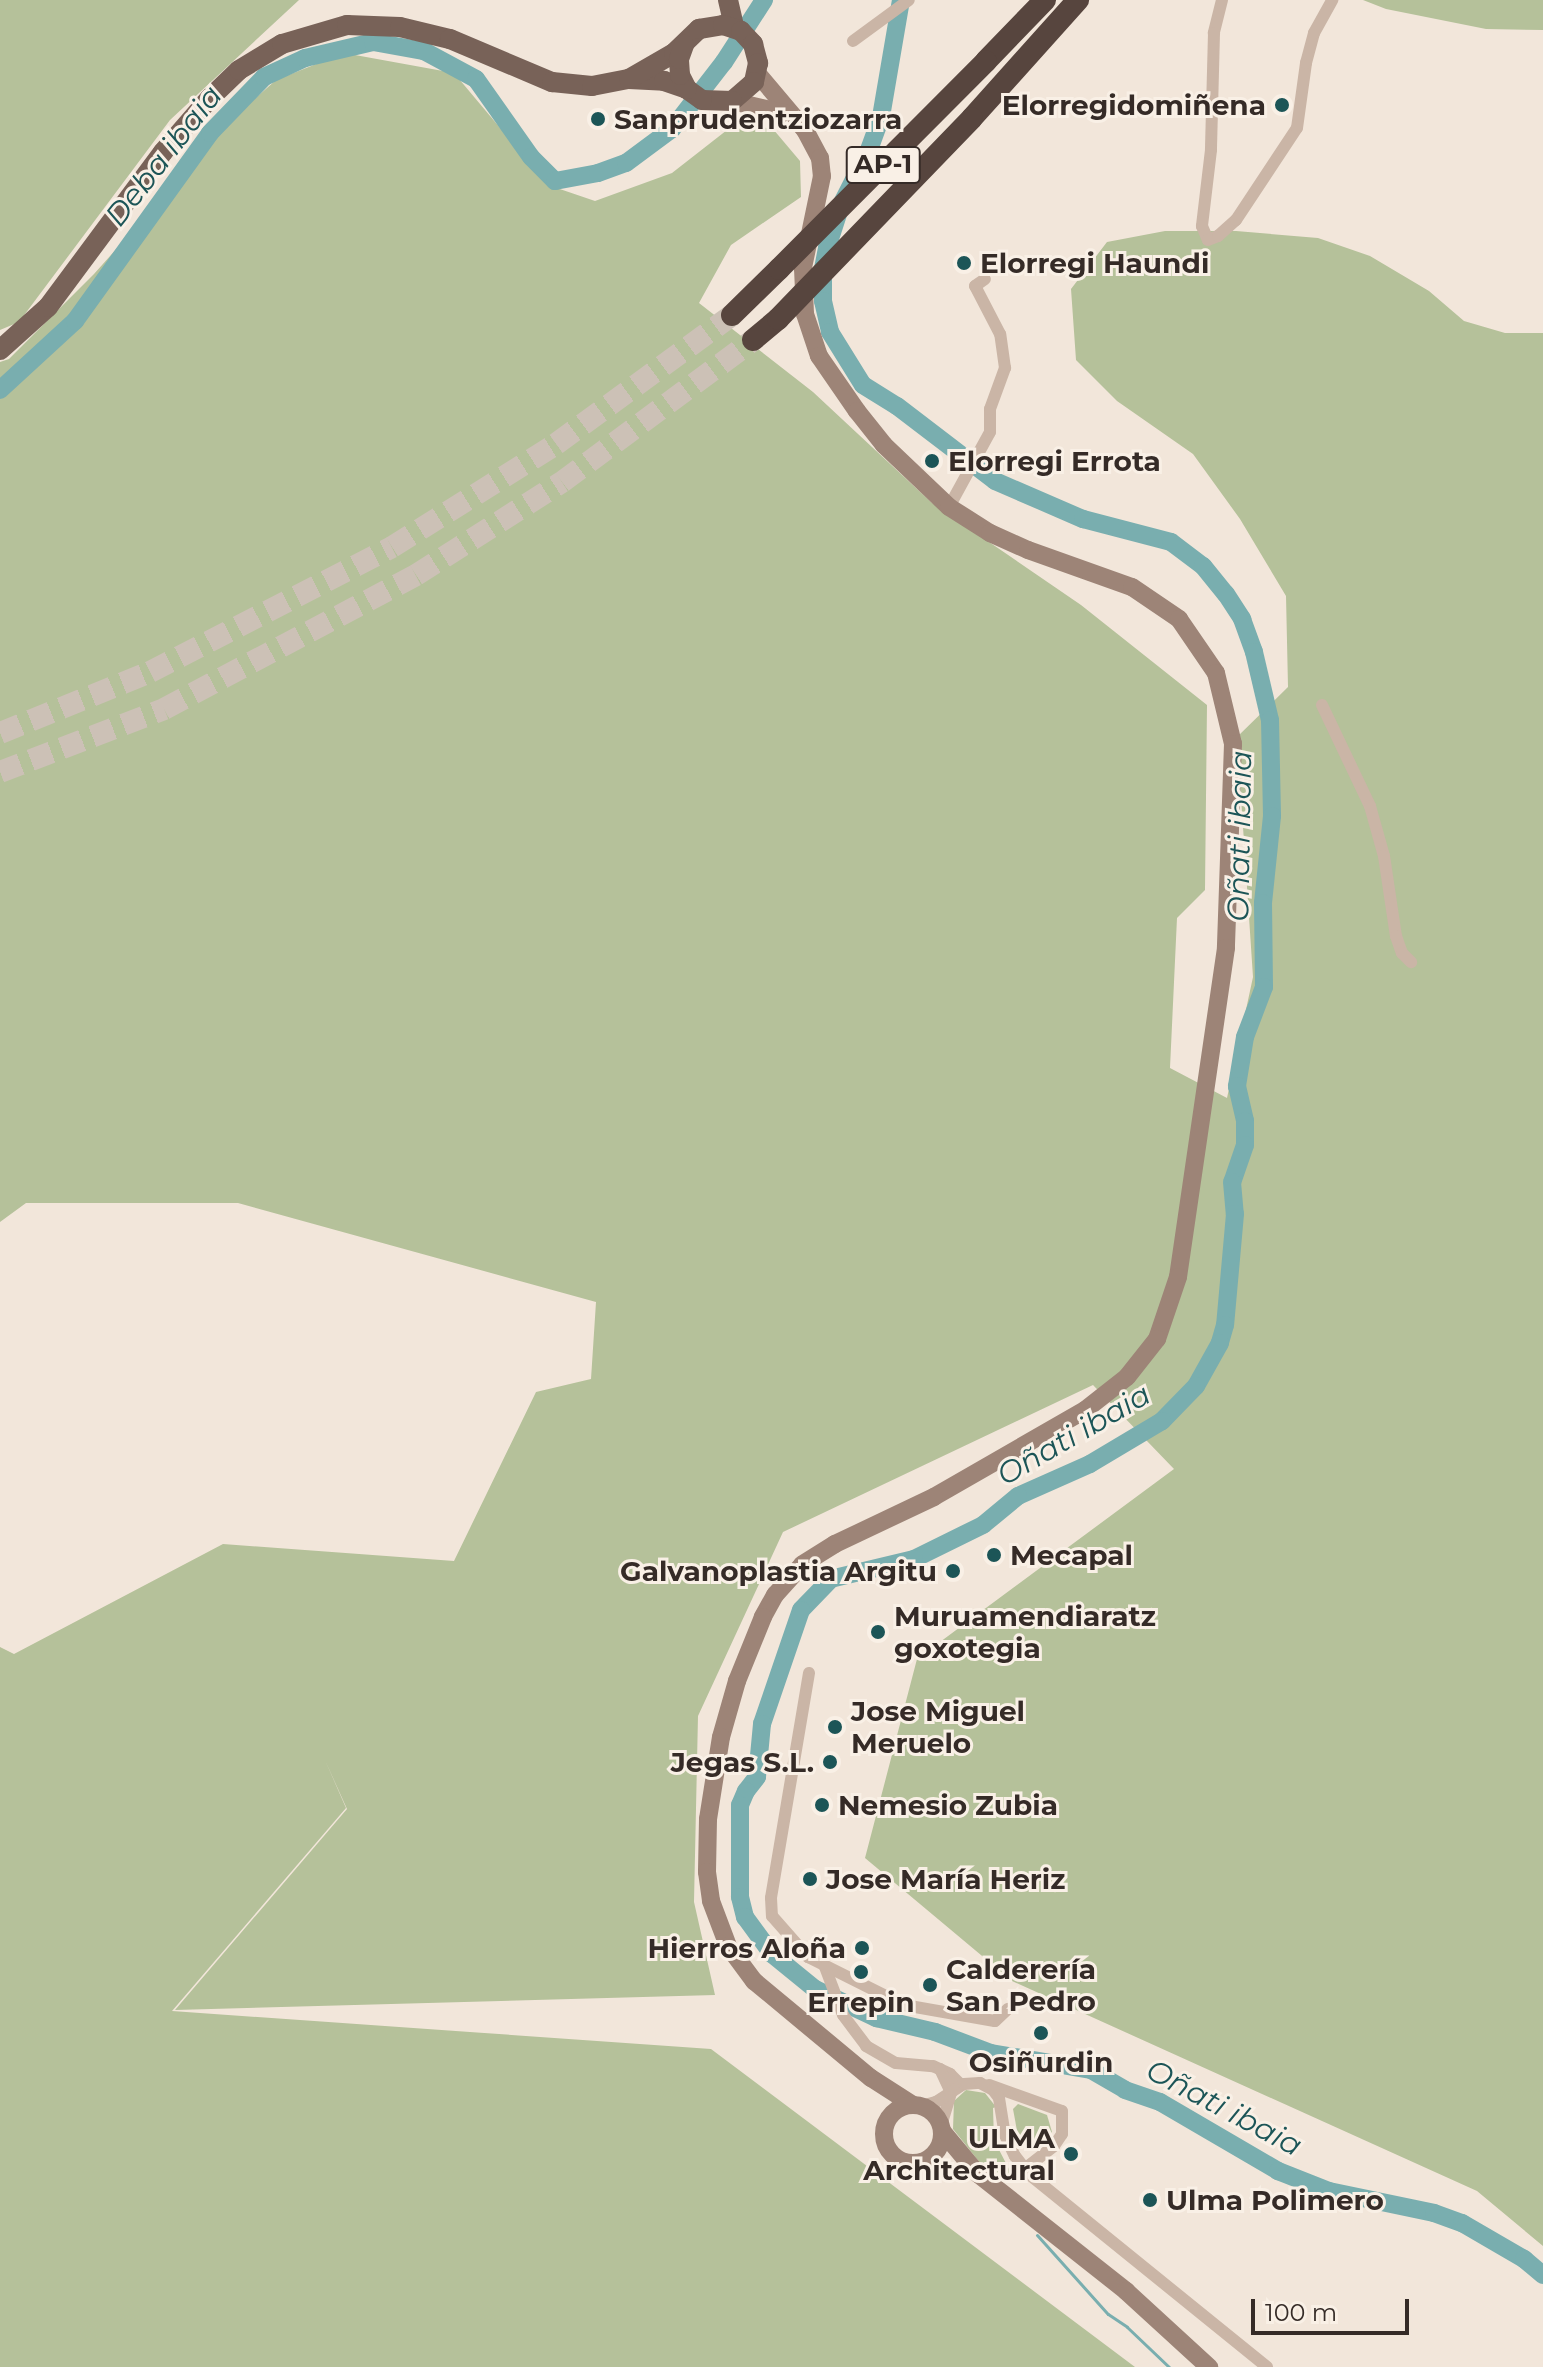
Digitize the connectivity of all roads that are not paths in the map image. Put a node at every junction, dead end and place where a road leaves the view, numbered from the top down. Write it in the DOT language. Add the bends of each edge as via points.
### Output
graph roads {
  1 [pos="909,0"];
  2 [pos="1045,0"];
  3 [pos="1078,0"];
  4 [pos="1222,0"];
  5 [pos="1332,0"];
  6 [pos="724,15"];
  7 [pos="853,41"];
  8 [pos="684,45"];
  9 [pos="757,73"];
  10 [pos="629,79"];
  11 [pos="687,89"];
  12 [pos="732,101"];
  13 [pos="790,115"];
  14 [pos="985,279"];
  15 [pos="732,315"];
  16 [pos="753,340"];
  17 [pos="0,350"];
  18 [pos="949,507"];
  19 [pos="1322,705"];
  20 [pos="1411,962"];
  21 [pos="809,1673"];
  22 [pos="825,1967"];
  23 [pos="1008,2009"];
  24 [pos="871,2078"];
  25 [pos="985,2085"];
  26 [pos="956,2089"];
  27 [pos="917,2106"];
  28 [pos="886,2124"];
  29 [pos="942,2128"];
  30 [pos="921,2163"];
  31 [pos="1025,2169"];
  32 [pos="978,2174"];
  33 [pos="1209,2367"];
  34 [pos="1267,2367"];
  1 -- 7 [label="street"];
  2 -- 15 [label="highway, AP-1, bridge"];
  3 -- 16 [label="highway, AP-1, bridge" via="972,118"];
  4 -- 5 [label="street" via="1214,33 1211,150 1202,226 1208,240 1236,220 1297,128 1314,33"];
  6 -- 8 [label="main road"];
  6 -- 9 [label="main road" via="753,44"];
  8 -- 10 [label="main road"];
  8 -- 11 [label="main road" via="679,67"];
  9 -- 12 [label="main road" via="748,90"];
  9 -- 13 [label="main road"];
  10 -- 11 [label="main road"];
  10 -- 17 [label="main road" via="592,86 552,82 450,39 400,27 347,25 296,38 254,59 210,98 163,152 48,307"];
  11 -- 12 [label="main road" via="708,102"];
  12 -- 13 [label="main road"];
  13 -- 18 [label="main road" via="817,149 822,176 803,268 805,314 815,346 884,445"];
  14 -- 18 [label="street" via="975,286 1000,334 1005,368 990,409 990,432"];
  18 -- 24 [label="main road" via="1015,544 1132,587 1179,619 1201,648 1221,686 1233,744 1230,896 1213,1054 1178,1277 1157,1339 1127,1377 1085,1410 802,1565 763,1617 728,1711 708,1819 707,1872 719,1926 754,1981"];
  19 -- 20 [label="street" via="1370,806 1396,936"];
  21 -- 22 [label="street" via="771,1898 772,1916 808,1957"];
  22 -- 23 [label="street" via="904,2005 945,2015 995,2021"];
  22 -- 26 [label="street" via="854,2033 880,2057 940,2069"];
  24 -- 27 [label="main road"];
  24 -- 28 [label="main road"];
  25 -- 26 [label="street"];
  25 -- 31 [label="street" via="999,2098 1005,2135"];
  25 -- 31 [label="street" via="1062,2111 1062,2134"];
  26 -- 27 [label="street"];
  26 -- 29 [label="street"];
  27 -- 28 [label="main road" via="896,2111"];
  27 -- 29 [label="main road" via="935,2114"];
  28 -- 30 [label="main road" via="889,2151 898,2159"];
  29 -- 30 [label="main road" via="939,2149"];
  29 -- 32 [label="main road"];
  30 -- 32 [label="main road"];
  31 -- 34 [label="street"];
  32 -- 33 [label="main road" via="1126,2291"];
}
